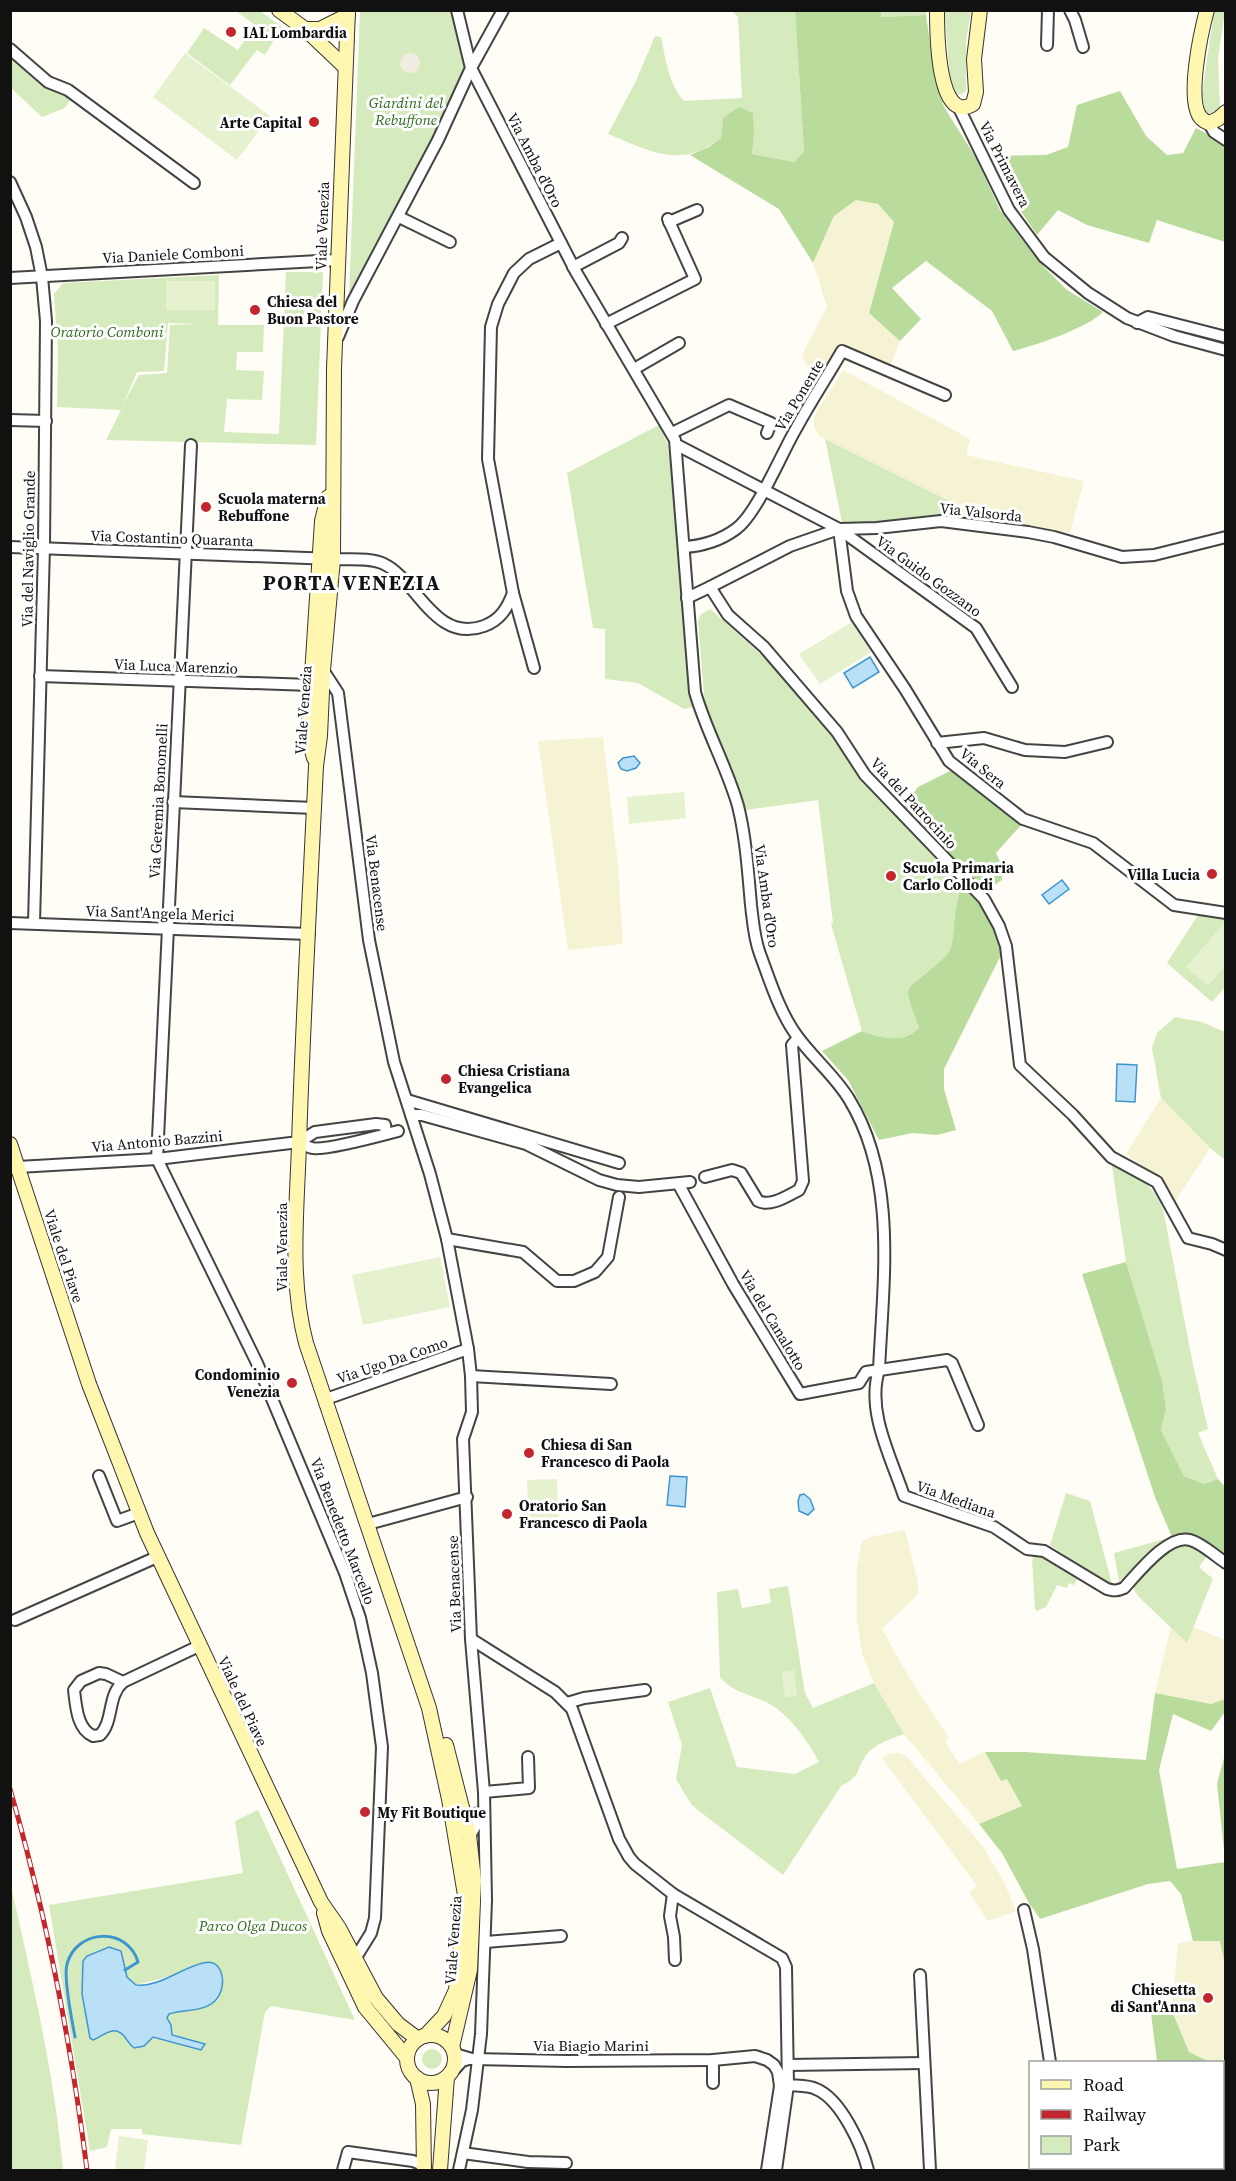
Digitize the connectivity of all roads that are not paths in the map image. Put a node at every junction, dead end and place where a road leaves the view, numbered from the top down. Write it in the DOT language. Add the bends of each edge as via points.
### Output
graph roads {
  1 [pos="279,10"];
  2 [pos="457,10"];
  3 [pos="503,10"];
  4 [pos="937,10"];
  5 [pos="980,10"];
  6 [pos="1048,10"];
  7 [pos="1207,10"];
  8 [pos="348,13"];
  9 [pos="1075,14"];
  10 [pos="305,29"];
  11 [pos="1047,45"];
  12 [pos="1083,47"];
  13 [pos="10,48"];
  14 [pos="345,66"];
  15 [pos="471,68"];
  16 [pos="959,108"];
  17 [pos="1226,112"];
  18 [pos="1209,123"];
  19 [pos="1226,140"];
  20 [pos="10,182"];
  21 [pos="194,183"];
  22 [pos="697,210"];
  23 [pos="399,217"];
  24 [pos="450,242"];
  25 [pos="622,242"];
  26 [pos="561,243"];
  27 [pos="337,260"];
  28 [pos="573,267"];
  29 [pos="42,277"];
  30 [pos="10,278"];
  31 [pos="1137,323"];
  32 [pos="606,324"];
  33 [pos="1226,336"];
  34 [pos="335,342"];
  35 [pos="679,343"];
  36 [pos="1226,350"];
  37 [pos="634,369"];
  38 [pos="945,395"];
  39 [pos="10,420"];
  40 [pos="46,421"];
  41 [pos="672,433"];
  42 [pos="767,433"];
  43 [pos="190,445"];
  44 [pos="677,445"];
  45 [pos="763,489"];
  46 [pos="839,530"];
  47 [pos="1226,537"];
  48 [pos="10,547"];
  49 [pos="44,547"];
  50 [pos="684,548"];
  51 [pos="185,554"];
  52 [pos="326,559"];
  53 [pos="710,587"];
  54 [pos="513,593"];
  55 [pos="687,598"];
  56 [pos="534,668"];
  57 [pos="323,670"];
  58 [pos="40,676"];
  59 [pos="179,682"];
  60 [pos="311,685"];
  61 [pos="1012,687"];
  62 [pos="1107,742"];
  63 [pos="937,743"];
  64 [pos="316,766"];
  65 [pos="173,802"];
  66 [pos="314,808"];
  67 [pos="1226,913"];
  68 [pos="10,923"];
  69 [pos="34,923"];
  70 [pos="167,929"];
  71 [pos="309,934"];
  72 [pos="798,1038"];
  73 [pos="407,1100"];
  74 [pos="411,1115"];
  75 [pos="299,1142"];
  76 [pos="10,1144"];
  77 [pos="157,1159"];
  78 [pos="620,1163"];
  79 [pos="18,1167"];
  80 [pos="705,1177"];
  81 [pos="619,1197"];
  82 [pos="447,1239"];
  83 [pos="1226,1250"];
  84 [pos="468,1349"];
  85 [pos="879,1370"];
  86 [pos="471,1377"];
  87 [pos="611,1384"];
  88 [pos="326,1399"];
  89 [pos="978,1425"];
  90 [pos="99,1476"];
  91 [pos="904,1496"];
  92 [pos="466,1497"];
  93 [pos="139,1513"];
  94 [pos="368,1524"];
  95 [pos="157,1557"];
  96 [pos="1226,1563"];
  97 [pos="15,1620"];
  98 [pos="471,1639"];
  99 [pos="199,1646"];
  100 [pos="123,1682"];
  101 [pos="645,1690"];
  102 [pos="567,1703"];
  103 [pos="429,1708"];
  104 [pos="528,1757"];
  105 [pos="484,1792"];
  106 [pos="483,1813"];
  107 [pos="465,1815"];
  108 [pos="469,1835"];
  109 [pos="673,1894"];
  110 [pos="321,1902"];
  111 [pos="467,1906"];
  112 [pos="1024,1910"];
  113 [pos="561,1936"];
  114 [pos="486,1942"];
  115 [pos="354,1959"];
  116 [pos="675,1960"];
  117 [pos="347,1973"];
  118 [pos="920,1975"];
  119 [pos="422,2037"];
  120 [pos="454,2050"];
  121 [pos="407,2058"];
  122 [pos="474,2059"];
  123 [pos="713,2060"];
  124 [pos="1050,2061"];
  125 [pos="924,2063"];
  126 [pos="788,2065"];
  127 [pos="450,2074"];
  128 [pos="417,2078"];
  129 [pos="713,2083"];
  130 [pos="788,2085"];
  131 [pos="463,2153"];
  132 [pos="566,2163"];
  133 [pos="424,2168"];
  134 [pos="343,2170"];
  135 [pos="441,2170"];
  136 [pos="459,2170"];
  137 [pos="766,2170"];
  138 [pos="776,2170"];
  139 [pos="868,2170"];
  140 [pos="930,2170"];
  1 -- 10 [label="street"];
  2 -- 15 [label="street, Via Amba d'Oro"];
  3 -- 15 [label="street"];
  4 -- 16 [label="street" via="945,91"];
  5 -- 16 [label="street" via="974,59 976,92 973,104"];
  6 -- 11 [label="street"];
  7 -- 18 [label="street" via="1195,89 1200,118"];
  8 -- 10 [label="street" via="320,29"];
  8 -- 14 [label="street, Viale Venezia"];
  9 -- 12 [label="street"];
  10 -- 14 [label="street"];
  13 -- 21 [label="street" via="48,82 68,90"];
  14 -- 27 [label="street, Viale Venezia"];
  15 -- 23 [label="street"];
  15 -- 26 [label="street, Via Amba d'Oro"];
  16 -- 31 [label="street, Via Primavera" via="1009,210 1044,257 1088,293"];
  17 -- 18 [label="street"];
  18 -- 19 [label="street"];
  20 -- 29 [label="street, Via del Naviglio Grande" via="36,247"];
  22 -- 32 [label="street" via="668,220 695,279"];
  23 -- 24 [label="street"];
  23 -- 34 [label="street"];
  25 -- 28 [label="street"];
  26 -- 28 [label="street, Via Amba d'Oro"];
  26 -- 54 [label="street" via="529,259 514,273 491,327 488,459"];
  27 -- 29 [label="street, Via Daniele Comboni"];
  27 -- 34 [label="street, Viale Venezia"];
  28 -- 32 [label="street, Via Amba d'Oro"];
  29 -- 30 [label="street, Via Daniele Comboni"];
  29 -- 40 [label="street, Via del Naviglio Grande"];
  31 -- 33 [label="street" via="1148,317"];
  31 -- 36 [label="street, Via Primavera"];
  32 -- 37 [label="street, Via Amba d'Oro"];
  34 -- 52 [label="street, Viale Venezia"];
  35 -- 37 [label="street"];
  37 -- 41 [label="street, Via Amba d'Oro"];
  38 -- 45 [label="street, Via Ponente" via="842,351"];
  39 -- 40 [label="street"];
  40 -- 49 [label="street, Via del Naviglio Grande"];
  41 -- 42 [label="street" via="729,405 771,423"];
  41 -- 44 [label="street, Via Amba d'Oro"];
  43 -- 51 [label="street, Via Geremia Bonomelli"];
  44 -- 45 [label="street"];
  44 -- 50 [label="street, Via Amba d'Oro"];
  45 -- 46 [label="street"];
  45 -- 50 [label="street" via="737,529 697,547"];
  46 -- 47 [label="street, Via Valsorda" via="941,521 1054,537 1122,557 1154,555"];
  46 -- 53 [label="street, Via Valsorda" via="790,546"];
  46 -- 61 [label="street, Via Guido Gozzano" via="976,628"];
  46 -- 63 [label="street, Via Sera" via="847,591 856,616"];
  48 -- 49 [label="street, Via Costantino Quaranta"];
  49 -- 51 [label="street, Via Costantino Quaranta"];
  49 -- 58 [label="street, Via del Naviglio Grande"];
  50 -- 55 [label="street, Via Amba d'Oro"];
  51 -- 52 [label="street, Via Costantino Quaranta"];
  51 -- 59 [label="street, Via Geremia Bonomelli"];
  52 -- 54 [label="street, Via Costantino Quaranta" via="382,563 396,571 428,610 452,626 475,630 493,623 507,610"];
  52 -- 57 [label="street, Viale Venezia"];
  52 -- 60 [label="street, Viale Venezia"];
  53 -- 55 [label="street"];
  53 -- 83 [label="street, Via del Patrocinio" via="728,615 764,647 837,732 865,775 984,899 1006,946 1020,1065 1111,1157 1157,1182 1188,1238"];
  54 -- 56 [label="street"];
  55 -- 72 [label="street, Via Amba d'Oro" via="695,692 737,806 755,936 787,1020"];
  57 -- 64 [label="street, Viale Venezia"];
  57 -- 73 [label="street, Via Benacense" via="338,693 369,940 394,1062"];
  58 -- 59 [label="street, Via Luca Marenzio"];
  58 -- 69 [label="street, Via del Naviglio Grande"];
  59 -- 60 [label="street, Via Luca Marenzio"];
  59 -- 65 [label="street, Via Geremia Bonomelli"];
  60 -- 64 [label="street, Viale Venezia" via="308,736"];
  62 -- 63 [label="street" via="1065,752 1025,750 984,738"];
  63 -- 67 [label="street, Via Sera" via="949,761 1023,819 1093,843 1174,905"];
  64 -- 66 [label="street, Viale Venezia"];
  65 -- 66 [label="street"];
  65 -- 70 [label="street, Via Geremia Bonomelli"];
  66 -- 71 [label="street, Viale Venezia"];
  68 -- 69 [label="street, Via Sant'Angela Merici"];
  69 -- 70 [label="street, Via Sant'Angela Merici"];
  70 -- 71 [label="street, Via Sant'Angela Merici"];
  70 -- 77 [label="street, Via Geremia Bonomelli"];
  71 -- 75 [label="street, Viale Venezia"];
  72 -- 80 [label="street" via="792,1045 803,1181 799,1190 769,1204 758,1201 741,1173 732,1170"];
  72 -- 85 [label="street, Via Amba d'Oro" via="849,1099 867,1136 877,1170 883,1209"];
  73 -- 74 [label="street, Via Benacense"];
  73 -- 78 [label="street"];
  74 -- 82 [label="street, Via Benacense"];
  74 -- 85 [label="street, Via del Canalotto" via="526,1144 617,1185 639,1188 684,1184 733,1284 800,1394 859,1383 866,1372"];
  75 -- 75 [label="street" via="315,1131 376,1124 390,1129 314,1149"];
  75 -- 77 [label="street, Via Antonio Bazzini"];
  75 -- 88 [label="street, Viale Venezia" via="298,1314"];
  76 -- 79 [label="street, Viale del Piave"];
  77 -- 79 [label="street, Via Antonio Bazzini"];
  77 -- 115 [label="street, Via Benedetto Marcello" via="257,1363 360,1618 382,1747 375,1918 371,1933"];
  79 -- 93 [label="street, Viale del Piave" via="89,1384"];
  81 -- 82 [label="street" via="608,1257 595,1272 574,1281 557,1281 523,1252"];
  82 -- 84 [label="street, Via Benacense"];
  84 -- 86 [label="street, Via Benacense"];
  84 -- 88 [label="street, Via Ugo Da Como"];
  85 -- 89 [label="street" via="946,1360 952,1363"];
  85 -- 91 [label="street, Via Amba d'Oro" via="875,1382 878,1423"];
  86 -- 87 [label="street"];
  86 -- 92 [label="street, Via Benacense" via="471,1412 463,1439"];
  88 -- 94 [label="street, Viale Venezia"];
  90 -- 93 [label="street" via="117,1521"];
  91 -- 96 [label="street, Via Mediana" via="994,1527 1027,1549 1044,1551 1107,1589 1124,1588 1162,1548 1182,1539 1192,1540"];
  92 -- 94 [label="street"];
  92 -- 98 [label="street, Via Benacense"];
  93 -- 95 [label="street, Viale del Piave"];
  94 -- 103 [label="street, Viale Venezia"];
  95 -- 97 [label="street"];
  95 -- 99 [label="street, Viale del Piave"];
  98 -- 102 [label="street"];
  98 -- 105 [label="street, Via Benacense"];
  99 -- 100 [label="street"];
  99 -- 110 [label="street, Viale del Piave"];
  100 -- 100 [label="street" via="114,1693 103,1733 90,1735 81,1724 75,1686 99,1673"];
  101 -- 102 [label="street"];
  102 -- 109 [label="street" via="576,1718 619,1839 629,1857"];
  103 -- 107 [label="street, Viale Venezia" via="442,1733"];
  103 -- 111 [label="street, Viale Venezia"];
  104 -- 105 [label="street" via="529,1788"];
  105 -- 106 [label="street, Via Benacense"];
  106 -- 107 [label="street"];
  106 -- 108 [label="street, Via Benacense"];
  106 -- 114 [label="street, Via Benacense"];
  107 -- 108 [label="street, Viale Venezia"];
  108 -- 111 [label="street, Viale Venezia"];
  108 -- 120 [label="street, Viale Venezia" via="474,1880 470,1970"];
  109 -- 116 [label="street" via="670,1916"];
  109 -- 126 [label="street" via="782,1958 786,1967"];
  110 -- 115 [label="street, Viale del Piave"];
  110 -- 117 [label="street, Viale del Piave"];
  111 -- 119 [label="street, Viale Venezia" via="456,1990 444,2016"];
  112 -- 124 [label="street" via="1034,1949"];
  113 -- 114 [label="street"];
  114 -- 122 [label="street, Via Benacense"];
  115 -- 117 [label="street, Via Benedetto Marcello"];
  115 -- 119 [label="street, Viale del Piave" via="383,2007 398,2024"];
  117 -- 121 [label="street, Viale del Piave" via="372,2019"];
  118 -- 125 [label="street"];
  119 -- 120 [label="street" via="440,2036"];
  119 -- 121 [label="street" via="412,2044"];
  120 -- 122 [label="street, Via Biagio Marini"];
  120 -- 127 [label="street"];
  121 -- 128 [label="street"];
  122 -- 123 [label="street, Via Biagio Marini"];
  122 -- 127 [label="street" via="462,2061"];
  122 -- 131 [label="street, Via Benacense" via="472,2110"];
  123 -- 129 [label="street"];
  123 -- 137 [label="street, Via Biagio Marini" via="754,2056 767,2060 778,2072 780,2086"];
  125 -- 126 [label="street"];
  125 -- 140 [label="street"];
  126 -- 130 [label="street"];
  127 -- 128 [label="street" via="432,2083"];
  127 -- 135 [label="street"];
  128 -- 133 [label="street" via="423,2104"];
  130 -- 138 [label="street"];
  130 -- 139 [label="street" via="817,2089 834,2103 848,2123"];
  131 -- 132 [label="street"];
  131 -- 136 [label="street, Via Benacense"];
  133 -- 134 [label="street" via="413,2162 348,2152"];
}
